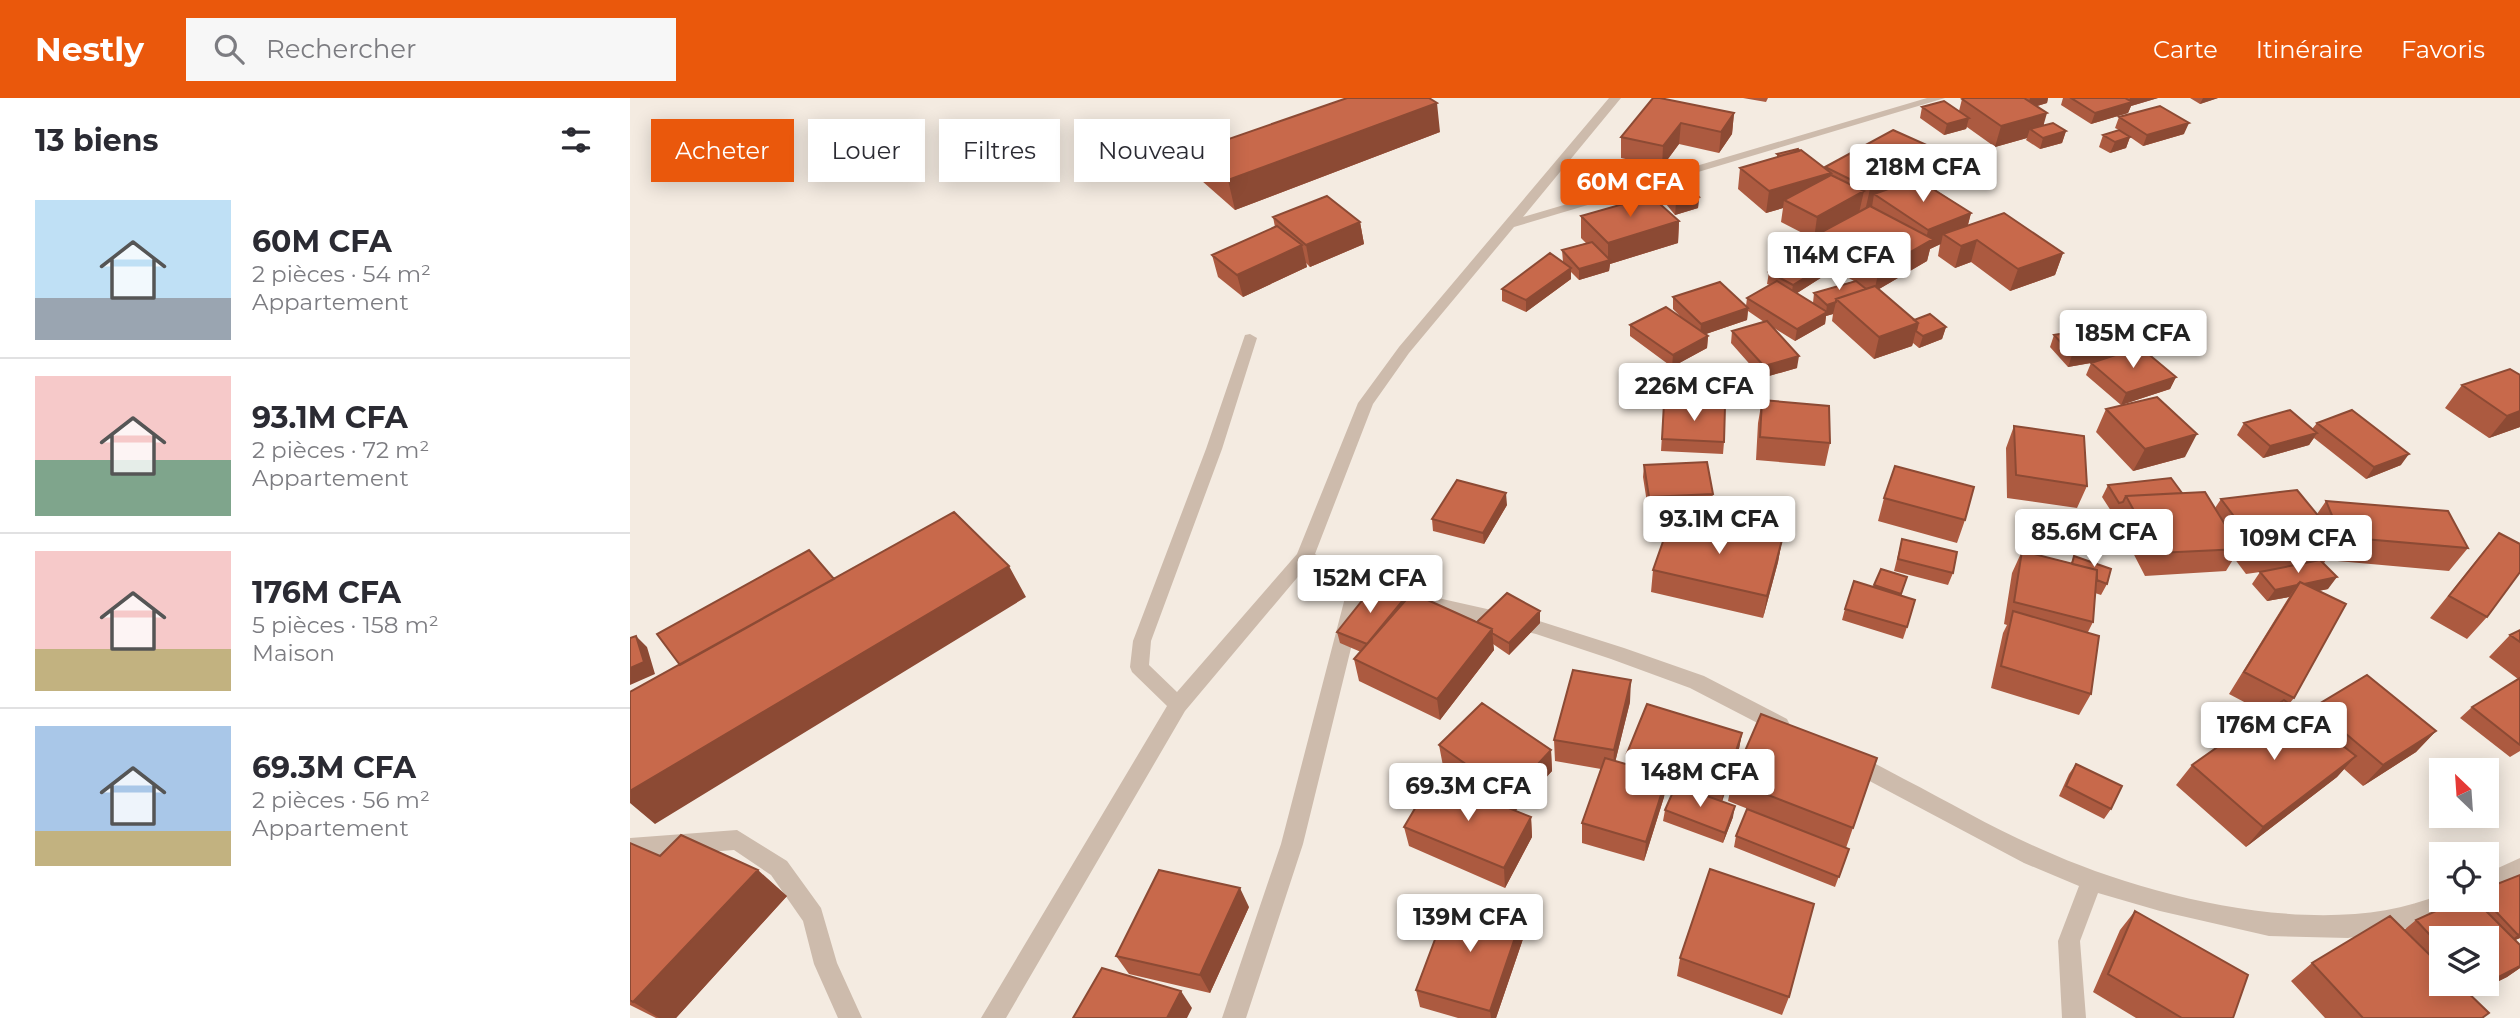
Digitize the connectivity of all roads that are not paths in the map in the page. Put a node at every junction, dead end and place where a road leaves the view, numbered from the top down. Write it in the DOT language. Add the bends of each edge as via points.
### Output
graph roads {
  1 [pos="1615,98"];
  2 [pos="1939,98"];
  3 [pos="1511,224"];
  4 [pos="1250,338"];
  5 [pos="1305,557"];
  6 [pos="1357,587"];
  7 [pos="1178,705"];
  8 [pos="1797,733"];
  9 [pos="1834,752"];
  10 [pos="630,848"];
  11 [pos="2520,868"];
  12 [pos="2499,878"];
  13 [pos="2092,881"];
  14 [pos="2429,911"];
  15 [pos="850,1018"];
  16 [pos="993,1018"];
  17 [pos="1234,1018"];
  18 [pos="2074,1018"];
  1 -- 3 [label="street"];
  2 -- 3 [label="street"];
  3 -- 5 [label="street" via="1404,350 1366,403"];
  4 -- 7 [label="street" via="1142,641 1139,667"];
  5 -- 6 [label="street"];
  5 -- 7 [label="street"];
  6 -- 8 [label="street" via="1536,627 1617,653 1697,682"];
  6 -- 17 [label="street" via="1292,844"];
  7 -- 16 [label="street"];
  9 -- 13 [label="street" via="2032,856"];
  10 -- 15 [label="street" via="737,840 779,868 813,916 826,964"];
  11 -- 12 [label="street"];
  13 -- 14 [label="street" via="2269,925 2348,927"];
  13 -- 18 [label="street" via="2069,941"];
}
